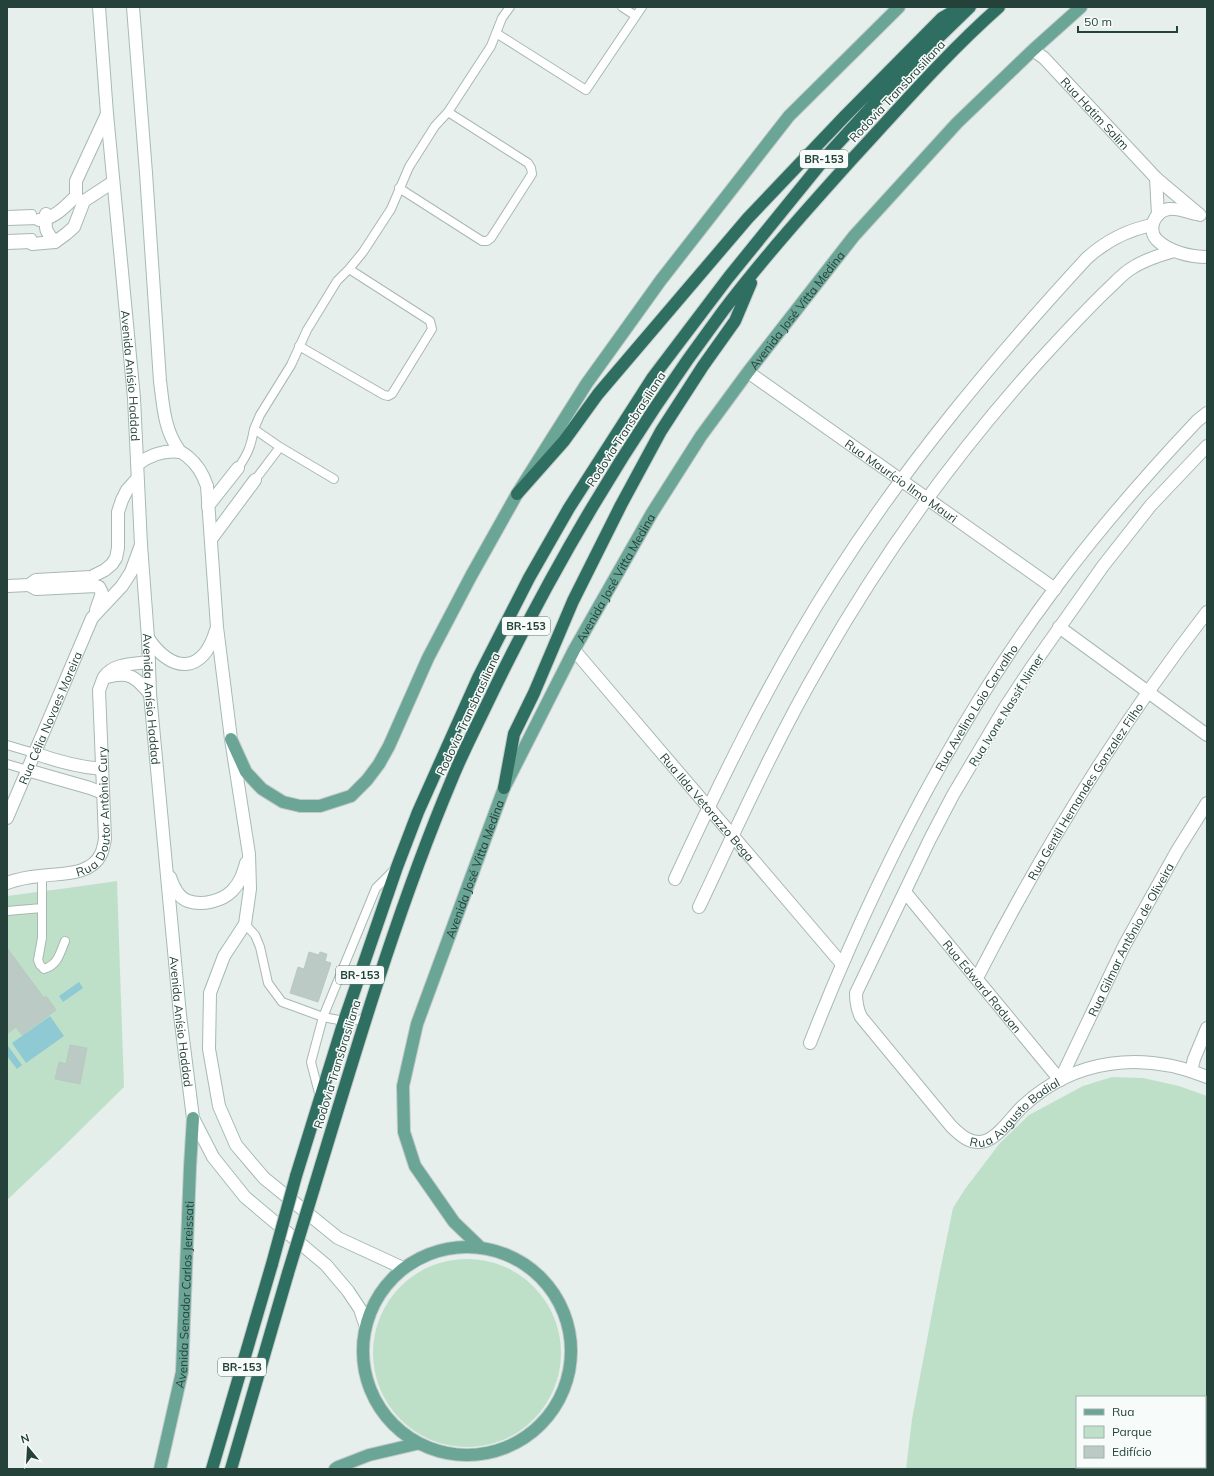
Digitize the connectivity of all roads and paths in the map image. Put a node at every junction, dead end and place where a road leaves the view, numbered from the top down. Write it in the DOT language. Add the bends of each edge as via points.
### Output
graph roads {
  1 [pos="99,7"];
  2 [pos="133,7"];
  3 [pos="510,7"];
  4 [pos="622,7"];
  5 [pos="642,7"];
  6 [pos="899,7"];
  7 [pos="961,7"];
  8 [pos="970,7"];
  9 [pos="999,7"];
  10 [pos="1081,7"];
  11 [pos="636,16"];
  12 [pos="496,33"];
  13 [pos="1033,50"];
  14 [pos="448,112"];
  15 [pos="107,114"];
  16 [pos="1156,178"];
  17 [pos="76,181"];
  18 [pos="113,182"];
  19 [pos="399,188"];
  20 [pos="80,199"];
  21 [pos="7,215"];
  22 [pos="41,217"];
  23 [pos="1203,217"];
  24 [pos="1155,220"];
  25 [pos="7,221"];
  26 [pos="7,239"];
  27 [pos="55,240"];
  28 [pos="32,241"];
  29 [pos="7,245"];
  30 [pos="1174,251"];
  31 [pos="1206,258"];
  32 [pos="349,269"];
  33 [pos="757,270"];
  34 [pos="299,346"];
  35 [pos="748,372"];
  36 [pos="1207,413"];
  37 [pos="254,429"];
  38 [pos="1207,446"];
  39 [pos="280,447"];
  40 [pos="180,452"];
  41 [pos="138,464"];
  42 [pos="238,468"];
  43 [pos="137,479"];
  44 [pos="334,479"];
  45 [pos="255,480"];
  46 [pos="901,480"];
  47 [pos="517,494"];
  48 [pos="928,499"];
  49 [pos="208,506"];
  50 [pos="212,538"];
  51 [pos="141,545"];
  52 [pos="92,582"];
  53 [pos="7,586"];
  54 [pos="1055,589"];
  55 [pos="1207,612"];
  56 [pos="92,618"];
  57 [pos="217,627"];
  58 [pos="1060,627"];
  59 [pos="148,638"];
  60 [pos="574,650"];
  61 [pos="149,662"];
  62 [pos="174,663"];
  63 [pos="104,678"];
  64 [pos="1148,692"];
  65 [pos="150,694"];
  66 [pos="1207,734"];
  67 [pos="231,739"];
  68 [pos="7,745"];
  69 [pos="34,753"];
  70 [pos="7,764"];
  71 [pos="102,769"];
  72 [pos="27,770"];
  73 [pos="504,788"];
  74 [pos="103,793"];
  75 [pos="1207,803"];
  76 [pos="709,807"];
  77 [pos="7,818"];
  78 [pos="733,836"];
  79 [pos="248,854"];
  80 [pos="166,867"];
  81 [pos="397,867"];
  82 [pos="42,875"];
  83 [pos="675,879"];
  84 [pos="7,883"];
  85 [pos="905,892"];
  86 [pos="42,908"];
  87 [pos="699,908"];
  88 [pos="7,911"];
  89 [pos="245,924"];
  90 [pos="65,941"];
  91 [pos="842,964"];
  92 [pos="977,978"];
  93 [pos="856,1005"];
  94 [pos="323,1017"];
  95 [pos="365,1019"];
  96 [pos="344,1021"];
  97 [pos="1207,1028"];
  98 [pos="810,1043"];
  99 [pos="1191,1071"];
  100 [pos="1207,1077"];
  101 [pos="1060,1080"];
  102 [pos="320,1098"];
  103 [pos="193,1118"];
  104 [pos="480,1247"];
  105 [pos="403,1268"];
  106 [pos="365,1324"];
  107 [pos="416,1444"];
  108 [pos="160,1469"];
  109 [pos="212,1469"];
  110 [pos="231,1469"];
  111 [pos="335,1469"];
  1 -- 15 [label="street, Avenida Anísio Haddad"];
  2 -- 40 [label="street, Avenida Anísio Haddad" via="160,381 167,427"];
  3 -- 12 [label="lane"];
  4 -- 11 [label="lane"];
  5 -- 11 [label="lane"];
  6 -- 47 [label="main road" via="788,116 661,280 588,383"];
  7 -- 47 [label="highway" via="942,18 748,218 598,394 564,441"];
  8 -- 81 [label="highway, Rodovia Transbrasiliana / BR-153" via="902,73 831,151 728,278 653,377 569,508 529,578 478,678 418,812"];
  9 -- 33 [label="highway, Rodovia Transbrasiliana / BR-153" via="919,86"];
  10 -- 13 [label="main road, Avenida José Vitta Medina"];
  11 -- 12 [label="lane" via="586,90"];
  12 -- 14 [label="lane" via="491,46"];
  13 -- 16 [label="street, Rua Hatim Salim" via="1044,58"];
  13 -- 35 [label="main road, Avenida José Vitta Medina" via="957,123 854,236"];
  14 -- 19 [label="lane" via="435,126"];
  14 -- 19 [label="lane" via="528,162 531,168 532,174 491,238 482,241"];
  15 -- 17 [label="street"];
  15 -- 18 [label="street, Avenida Anísio Haddad"];
  16 -- 23 [label="street, Rua Hatim Salim"];
  16 -- 24 [label="street"];
  17 -- 20 [label="street"];
  17 -- 22 [label="street" via="61,204"];
  18 -- 20 [label="street"];
  18 -- 41 [label="street, Avenida Anísio Haddad"];
  19 -- 32 [label="lane" via="391,209"];
  20 -- 22 [label="street" via="55,215"];
  20 -- 27 [label="street" via="74,227"];
  21 -- 22 [label="lane"];
  22 -- 25 [label="lane"];
  22 -- 27 [label="street" via="45,228"];
  23 -- 24 [label="street, Rua Hatim Salim" via="1168,209"];
  24 -- 30 [label="street" via="1152,230 1158,240"];
  24 -- 46 [label="street, Rua Hatim Salim" via="1118,236 1087,258 1000,355"];
  26 -- 28 [label="lane"];
  27 -- 28 [label="street"];
  28 -- 29 [label="lane"];
  30 -- 31 [label="street"];
  30 -- 48 [label="street" via="1130,268 1094,303 993,415"];
  32 -- 34 [label="lane" via="337,281"];
  32 -- 34 [label="lane" via="430,321 432,325 432,329 392,394 384,395"];
  33 -- 73 [label="highway" via="735,322 661,431 573,600 514,734"];
  33 -- 95 [label="highway, Rodovia Transbrasiliana / BR-153" via="726,308 657,405 607,483 532,614 452,778 407,895"];
  34 -- 37 [label="lane" via="291,365"];
  35 -- 46 [label="street, Rua Maurício Ilmo Mauri"];
  35 -- 60 [label="main road, Avenida José Vitta Medina" via="701,436 652,513"];
  36 -- 54 [label="street, Rua Avelino Loio Carvalho" via="1112,515"];
  37 -- 39 [label="lane"];
  37 -- 42 [label="lane" via="247,456"];
  38 -- 58 [label="street, Rua Ivone Nassif Nimer" via="1126,536"];
  39 -- 44 [label="lane"];
  39 -- 45 [label="lane"];
  40 -- 41 [label="street" via="166,451"];
  40 -- 49 [label="street, Avenida Anísio Haddad" via="193,461 203,476 207,486"];
  41 -- 43 [label="street, Avenida Anísio Haddad"];
  42 -- 49 [label="street"];
  43 -- 51 [label="street, Avenida Anísio Haddad"];
  43 -- 52 [label="street" via="127,490 118,512 116,558"];
  45 -- 50 [label="street"];
  46 -- 48 [label="street, Rua Maurício Ilmo Mauri"];
  46 -- 76 [label="street, Rua Hatim Salim" via="855,546 804,627 754,716"];
  47 -- 67 [label="main road" via="428,658 379,764 351,796 320,806 300,806 283,802 262,790 246,772"];
  48 -- 54 [label="street, Rua Maurício Ilmo Mauri"];
  48 -- 78 [label="street" via="872,579 820,663 774,748"];
  49 -- 50 [label="street, Avenida Anísio Haddad"];
  50 -- 57 [label="street, Avenida Anísio Haddad"];
  51 -- 56 [label="street, Rua Célia Novaes Moreira" via="131,572 122,586"];
  51 -- 59 [label="street, Avenida Anísio Haddad"];
  52 -- 53 [label="street" via="62,584 36,590 29,585"];
  52 -- 56 [label="street, Rua Célia Novaes Moreira" via="102,593"];
  54 -- 91 [label="street, Rua Avelino Loio Carvalho" via="986,688 925,792 870,900"];
  55 -- 64 [label="street, Rua Gentil Hernandes Gonzalez Filho"];
  56 -- 69 [label="street, Rua Célia Novaes Moreira"];
  57 -- 62 [label="street" via="209,647 201,658 185,664"];
  57 -- 67 [label="street, Avenida Anísio Haddad"];
  58 -- 64 [label="street"];
  58 -- 85 [label="street, Rua Ivone Nassif Nimer" via="978,752 937,826"];
  59 -- 61 [label="street, Avenida Anísio Haddad"];
  59 -- 62 [label="street" via="164,657"];
  60 -- 73 [label="main road, Avenida José Vitta Medina"];
  60 -- 76 [label="street, Rua Ilda Vetorazzo Bega"];
  61 -- 62 [label="street"];
  61 -- 63 [label="street" via="121,666"];
  61 -- 65 [label="street, Avenida Anísio Haddad"];
  63 -- 65 [label="street" via="121,674 134,677"];
  63 -- 71 [label="street, Rua Doutor Antônio Cury" via="99,690"];
  64 -- 66 [label="street"];
  64 -- 92 [label="street, Rua Gentil Hernandes Gonzalez Filho" via="1073,805 1010,913"];
  65 -- 80 [label="street, Avenida Anísio Haddad"];
  67 -- 79 [label="street, Avenida Anísio Haddad"];
  68 -- 69 [label="lane"];
  69 -- 71 [label="street" via="55,761"];
  69 -- 72 [label="street, Rua Célia Novaes Moreira"];
  70 -- 72 [label="lane"];
  71 -- 74 [label="street, Rua Doutor Antônio Cury"];
  72 -- 74 [label="street"];
  72 -- 77 [label="street, Rua Célia Novaes Moreira"];
  73 -- 104 [label="main road, Avenida José Vitta Medina" via="417,1024 403,1086 404,1132 415,1166 454,1222"];
  74 -- 82 [label="street, Rua Doutor Antônio Cury" via="105,839 101,854 85,869"];
  75 -- 101 [label="street, Rua Gilmar Antônio de Oliveira" via="1138,919"];
  76 -- 78 [label="street, Rua Ilda Vetorazzo Bega"];
  76 -- 83 [label="street, Rua Hatim Salim"];
  78 -- 87 [label="street"];
  78 -- 91 [label="street, Rua Ilda Vetorazzo Bega"];
  79 -- 80 [label="street" via="241,879 232,892 217,901 187,901 175,889"];
  79 -- 89 [label="street, Avenida Anísio Haddad" via="250,889"];
  80 -- 103 [label="street, Avenida Anísio Haddad"];
  81 -- 94 [label="lane" via="376,888"];
  81 -- 96 [label="highway, Rodovia Transbrasiliana / BR-153"];
  82 -- 84 [label="street, Rua Doutor Antônio Cury"];
  82 -- 86 [label="lane"];
  85 -- 92 [label="street, Rua Edward Raduan"];
  85 -- 93 [label="street, Rua Ivone Nassif Nimer" via="856,993"];
  86 -- 88 [label="lane"];
  86 -- 90 [label="lane" via="42,938 38,960 44,969 51,967 58,959"];
  89 -- 94 [label="lane" via="255,935 268,983 275,994 282,1002"];
  89 -- 105 [label="street, Avenida Anísio Haddad" via="224,956 210,993 209,1049 219,1106 236,1145 264,1178 338,1238"];
  91 -- 98 [label="street, Rua Avelino Loio Carvalho"];
  92 -- 101 [label="street, Rua Edward Raduan"];
  93 -- 101 [label="street, Rua Augusto Badial" via="861,1016 951,1126 965,1139 991,1139 1023,1106"];
  94 -- 96 [label="lane"];
  94 -- 102 [label="lane" via="311,1062"];
  95 -- 96 [label="lane"];
  95 -- 110 [label="highway, Rodovia Transbrasiliana / BR-153, bridge"];
  96 -- 102 [label="highway, Rodovia Transbrasiliana / BR-153"];
  97 -- 99 [label="street"];
  99 -- 100 [label="street, Rua Augusto Badial"];
  99 -- 101 [label="street, Rua Augusto Badial" via="1156,1062 1120,1062 1077,1071"];
  102 -- 109 [label="highway, Rodovia Transbrasiliana / BR-153, bridge"];
  103 -- 106 [label="street, Avenida Anísio Haddad" via="213,1157 245,1197 326,1265 360,1309"];
  103 -- 108 [label="main road, Avenida Senador Carlos Jereissati" via="182,1372"];
  104 -- 105 [label="main road" via="453,1247 426,1255"];
  104 -- 107 [label="main road" via="513,1257 540,1276 560,1303 571,1334 571,1368 560,1400 540,1426 513,1446 481,1456 447,1455"];
  105 -- 106 [label="main road" via="386,1284 373,1303"];
  106 -- 107 [label="main road" via="362,1359 370,1393 388,1422"];
  107 -- 111 [label="main road" via="369,1455"];
}
